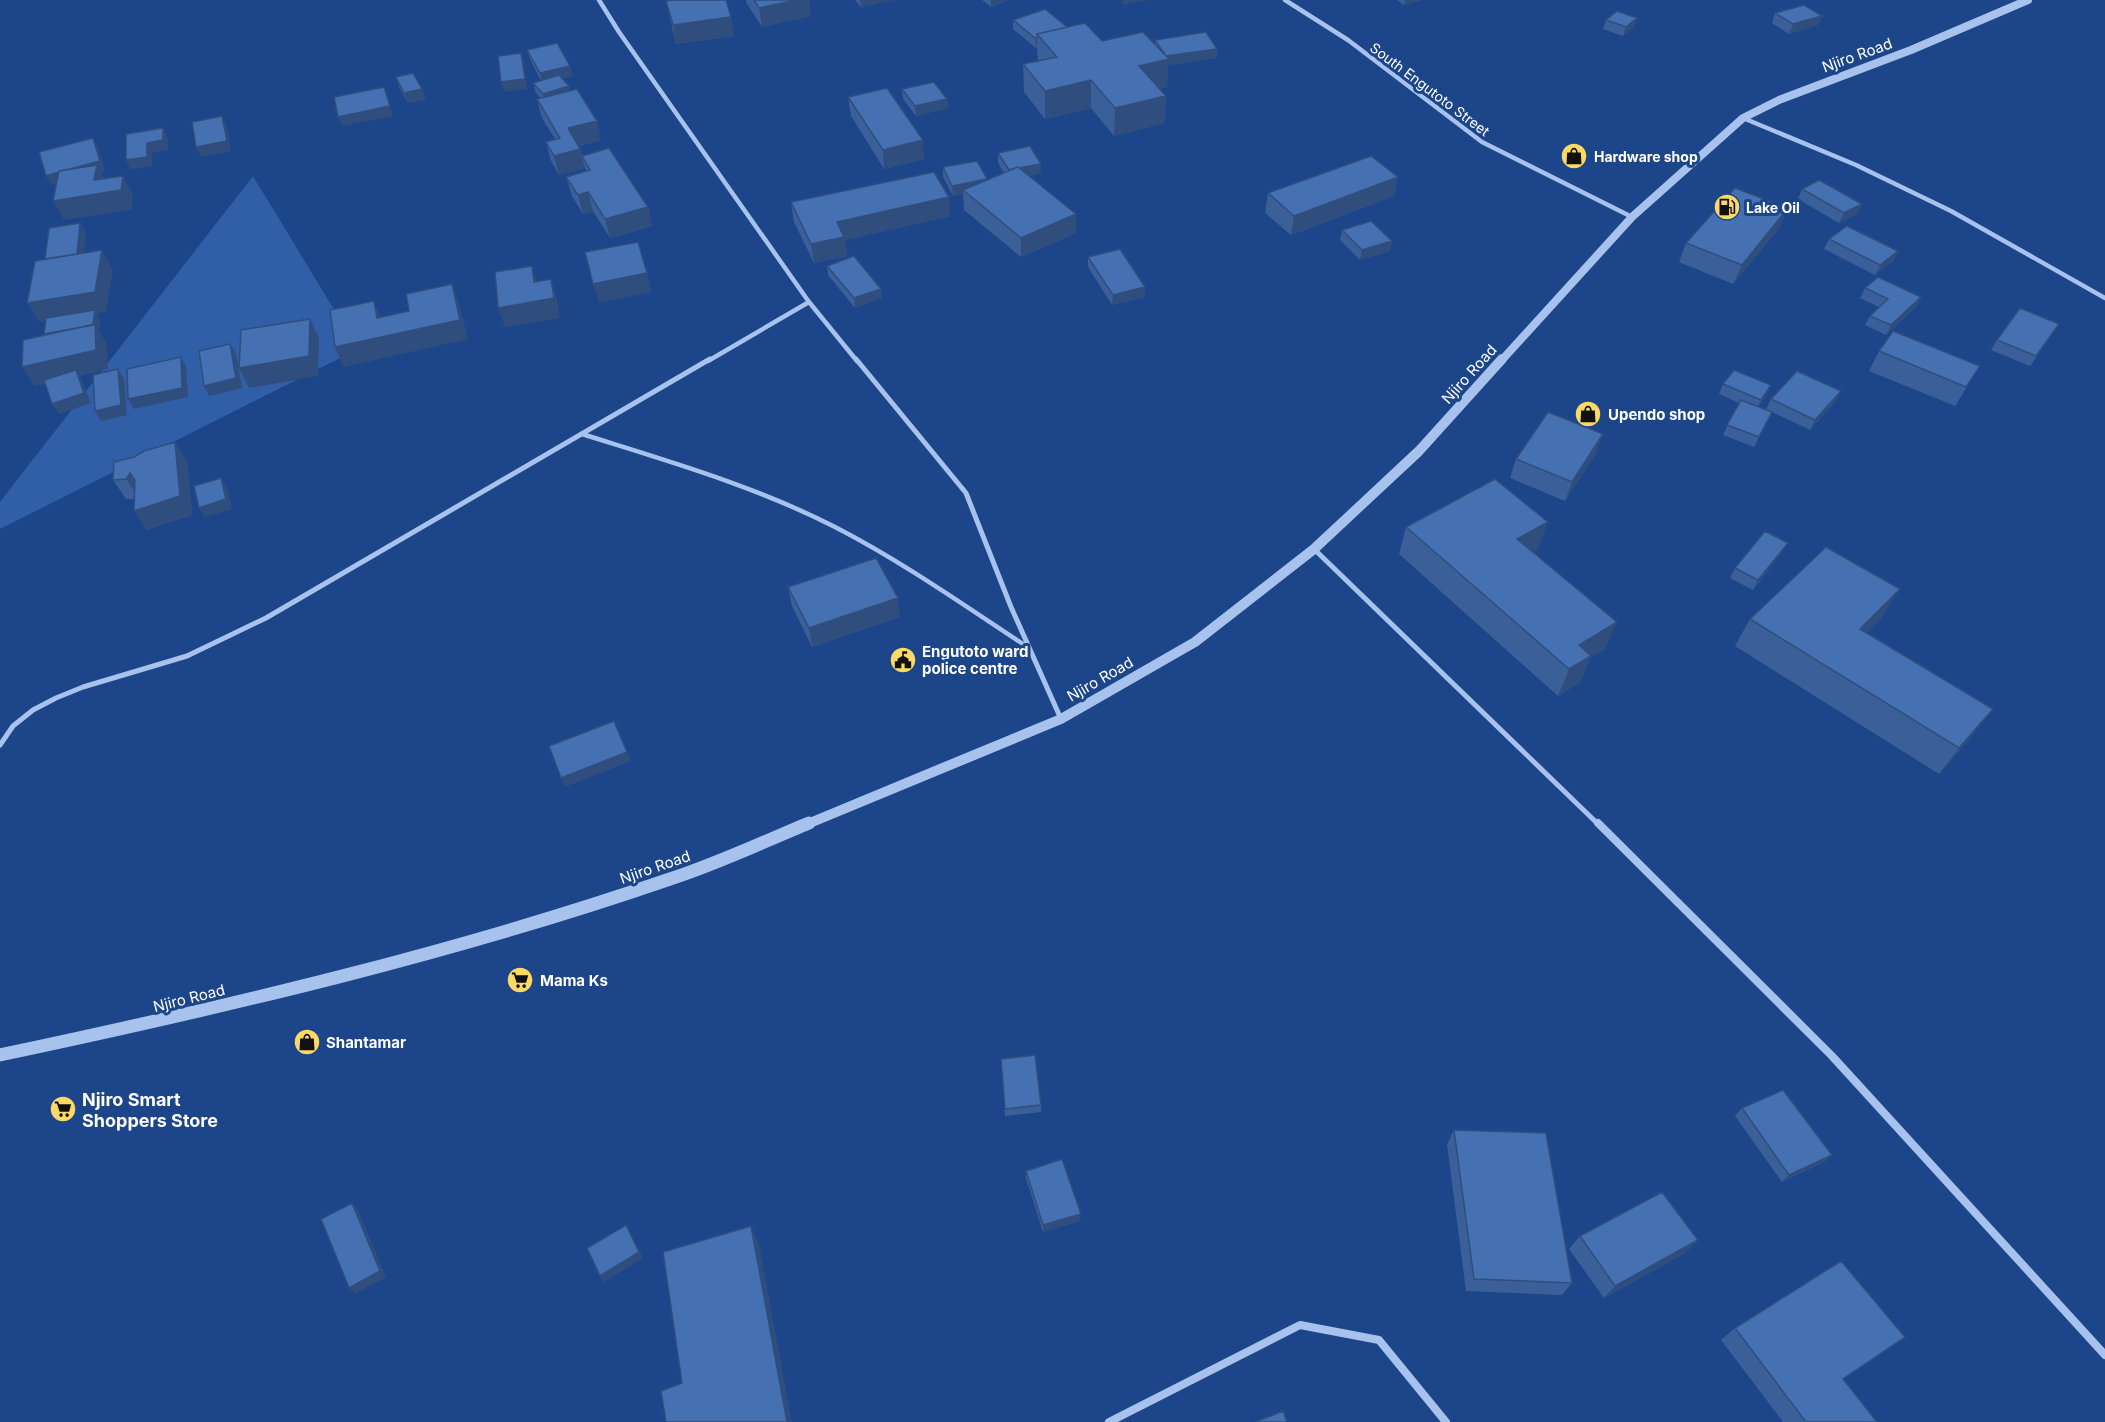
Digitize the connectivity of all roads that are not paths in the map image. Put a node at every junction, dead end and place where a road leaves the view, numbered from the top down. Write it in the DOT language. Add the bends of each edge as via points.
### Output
graph roads {
  1 [pos="599,0"];
  2 [pos="1285,0"];
  3 [pos="2028,0"];
  4 [pos="1743,118"];
  5 [pos="1632,217"];
  6 [pos="2105,298"];
  7 [pos="809,302"];
  8 [pos="582,434"];
  9 [pos="1314,549"];
  10 [pos="1029,648"];
  11 [pos="1061,719"];
  12 [pos="0,745"];
  13 [pos="0,1055"];
  14 [pos="2105,1355"];
  15 [pos="1109,1422"];
  16 [pos="1446,1422"];
  1 -- 7 [label="street"];
  2 -- 5 [label="street, South Engutoto Street" via="1348,40 1482,142"];
  3 -- 4 [label="street, Njiro Road" via="1911,50 1779,99"];
  4 -- 5 [label="street, Njiro Road"];
  4 -- 6 [label="street" via="1856,165 1940,206"];
  5 -- 9 [label="street, Njiro Road" via="1419,451"];
  7 -- 8 [label="street"];
  7 -- 10 [label="street" via="966,493"];
  8 -- 10 [label="lane" via="737,483 808,514 874,549"];
  8 -- 12 [label="street" via="266,618 186,656 32,709 6,733"];
  9 -- 11 [label="street, Njiro Road" via="1196,642"];
  9 -- 14 [label="street" via="1514,740 1832,1056"];
  10 -- 11 [label="street"];
  11 -- 13 [label="street, Njiro Road" via="672,879 444,950 163,1020"];
  15 -- 16 [label="street" via="1300,1325 1379,1340"];
}
